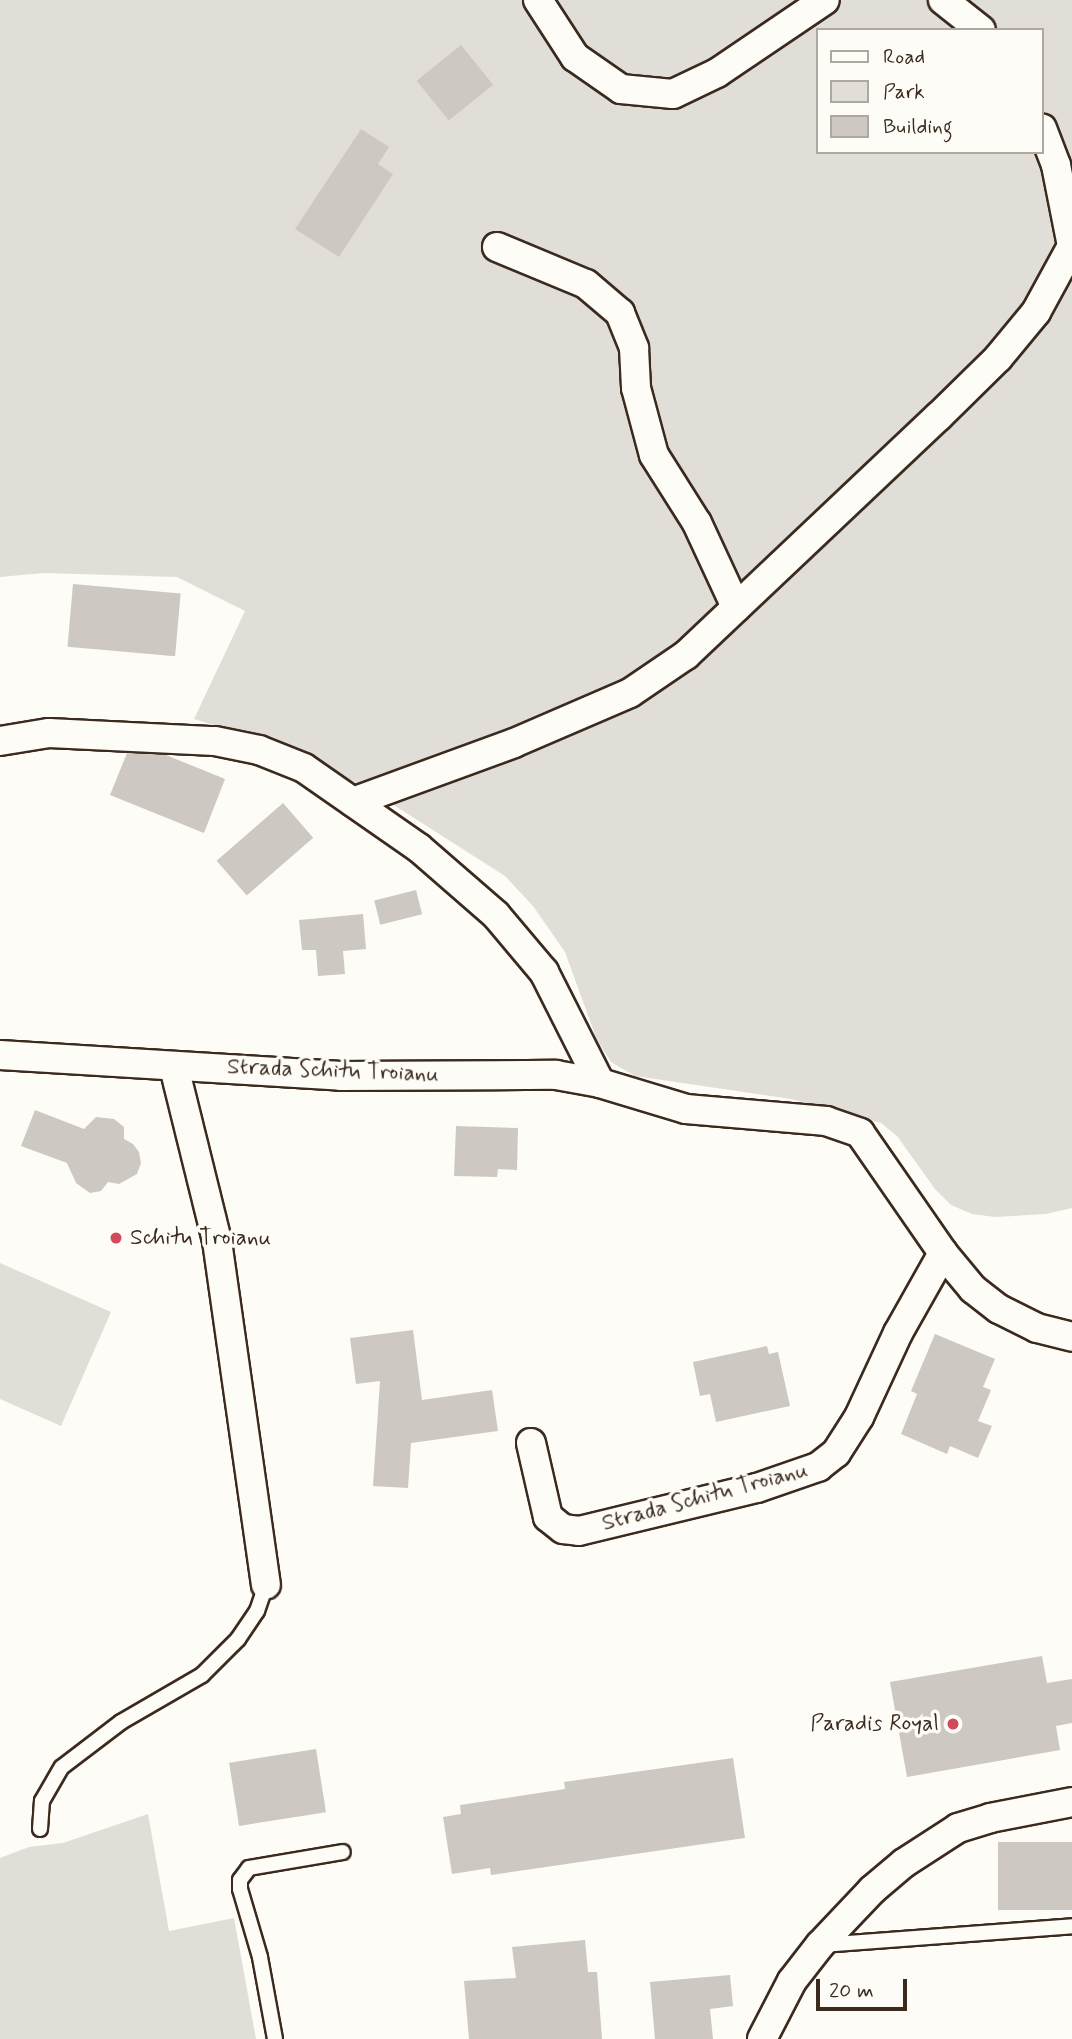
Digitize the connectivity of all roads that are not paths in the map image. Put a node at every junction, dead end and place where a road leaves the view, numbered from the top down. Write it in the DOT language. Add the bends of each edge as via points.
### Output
graph roads {
  1 [pos="538,0"];
  2 [pos="825,0"];
  3 [pos="943,0"];
  4 [pos="978,28"];
  5 [pos="1044,134"];
  6 [pos="497,247"];
  7 [pos="736,607"];
  8 [pos="0,741"];
  9 [pos="354,802"];
  10 [pos="0,1055"];
  11 [pos="182,1067"];
  12 [pos="600,1083"];
  13 [pos="943,1252"];
  14 [pos="1072,1337"];
  15 [pos="531,1443"];
  16 [pos="266,1585"];
  17 [pos="1072,1802"];
  18 [pos="40,1829"];
  19 [pos="343,1852"];
  20 [pos="1072,1926"];
  21 [pos="820,1945"];
  22 [pos="275,2039"];
  23 [pos="762,2039"];
  1 -- 2 [label="street" via="575,57 621,89 673,94 717,73"];
  3 -- 4 [label="street"];
  5 -- 7 [label="street" via="1056,165 1072,246 1036,312 998,358 938,417"];
  6 -- 7 [label="street" via="586,284 620,313 634,348 636,388 654,455 697,523"];
  7 -- 9 [label="street" via="686,654 630,692 514,743"];
  8 -- 9 [label="street" via="49,733 215,741 304,768"];
  9 -- 12 [label="street" via="419,848 523,944 544,972"];
  10 -- 11 [label="street, Strada Schitu Troianu"];
  11 -- 12 [label="street, Strada Schitu Troianu" via="341,1076 556,1075"];
  11 -- 16 [label="street" via="217,1241"];
  12 -- 13 [label="street, Strada Schitu Troianu" via="687,1109 827,1121 860,1133"];
  13 -- 14 [label="street, Strada Schitu Troianu" via="973,1289 999,1309 1037,1328"];
  13 -- 15 [label="street, Strada Schitu Troianu" via="898,1333 859,1418 836,1453 818,1467 757,1488 579,1531 563,1529 548,1517"];
  16 -- 18 [label="lane" via="257,1611 238,1639 202,1675 121,1722 62,1767 42,1801"];
  17 -- 21 [label="street" via="990,1818 938,1839 872,1890"];
  19 -- 22 [label="lane" via="249,1868 240,1880"];
  20 -- 21 [label="lane"];
  21 -- 23 [label="street" via="792,1981"];
}
